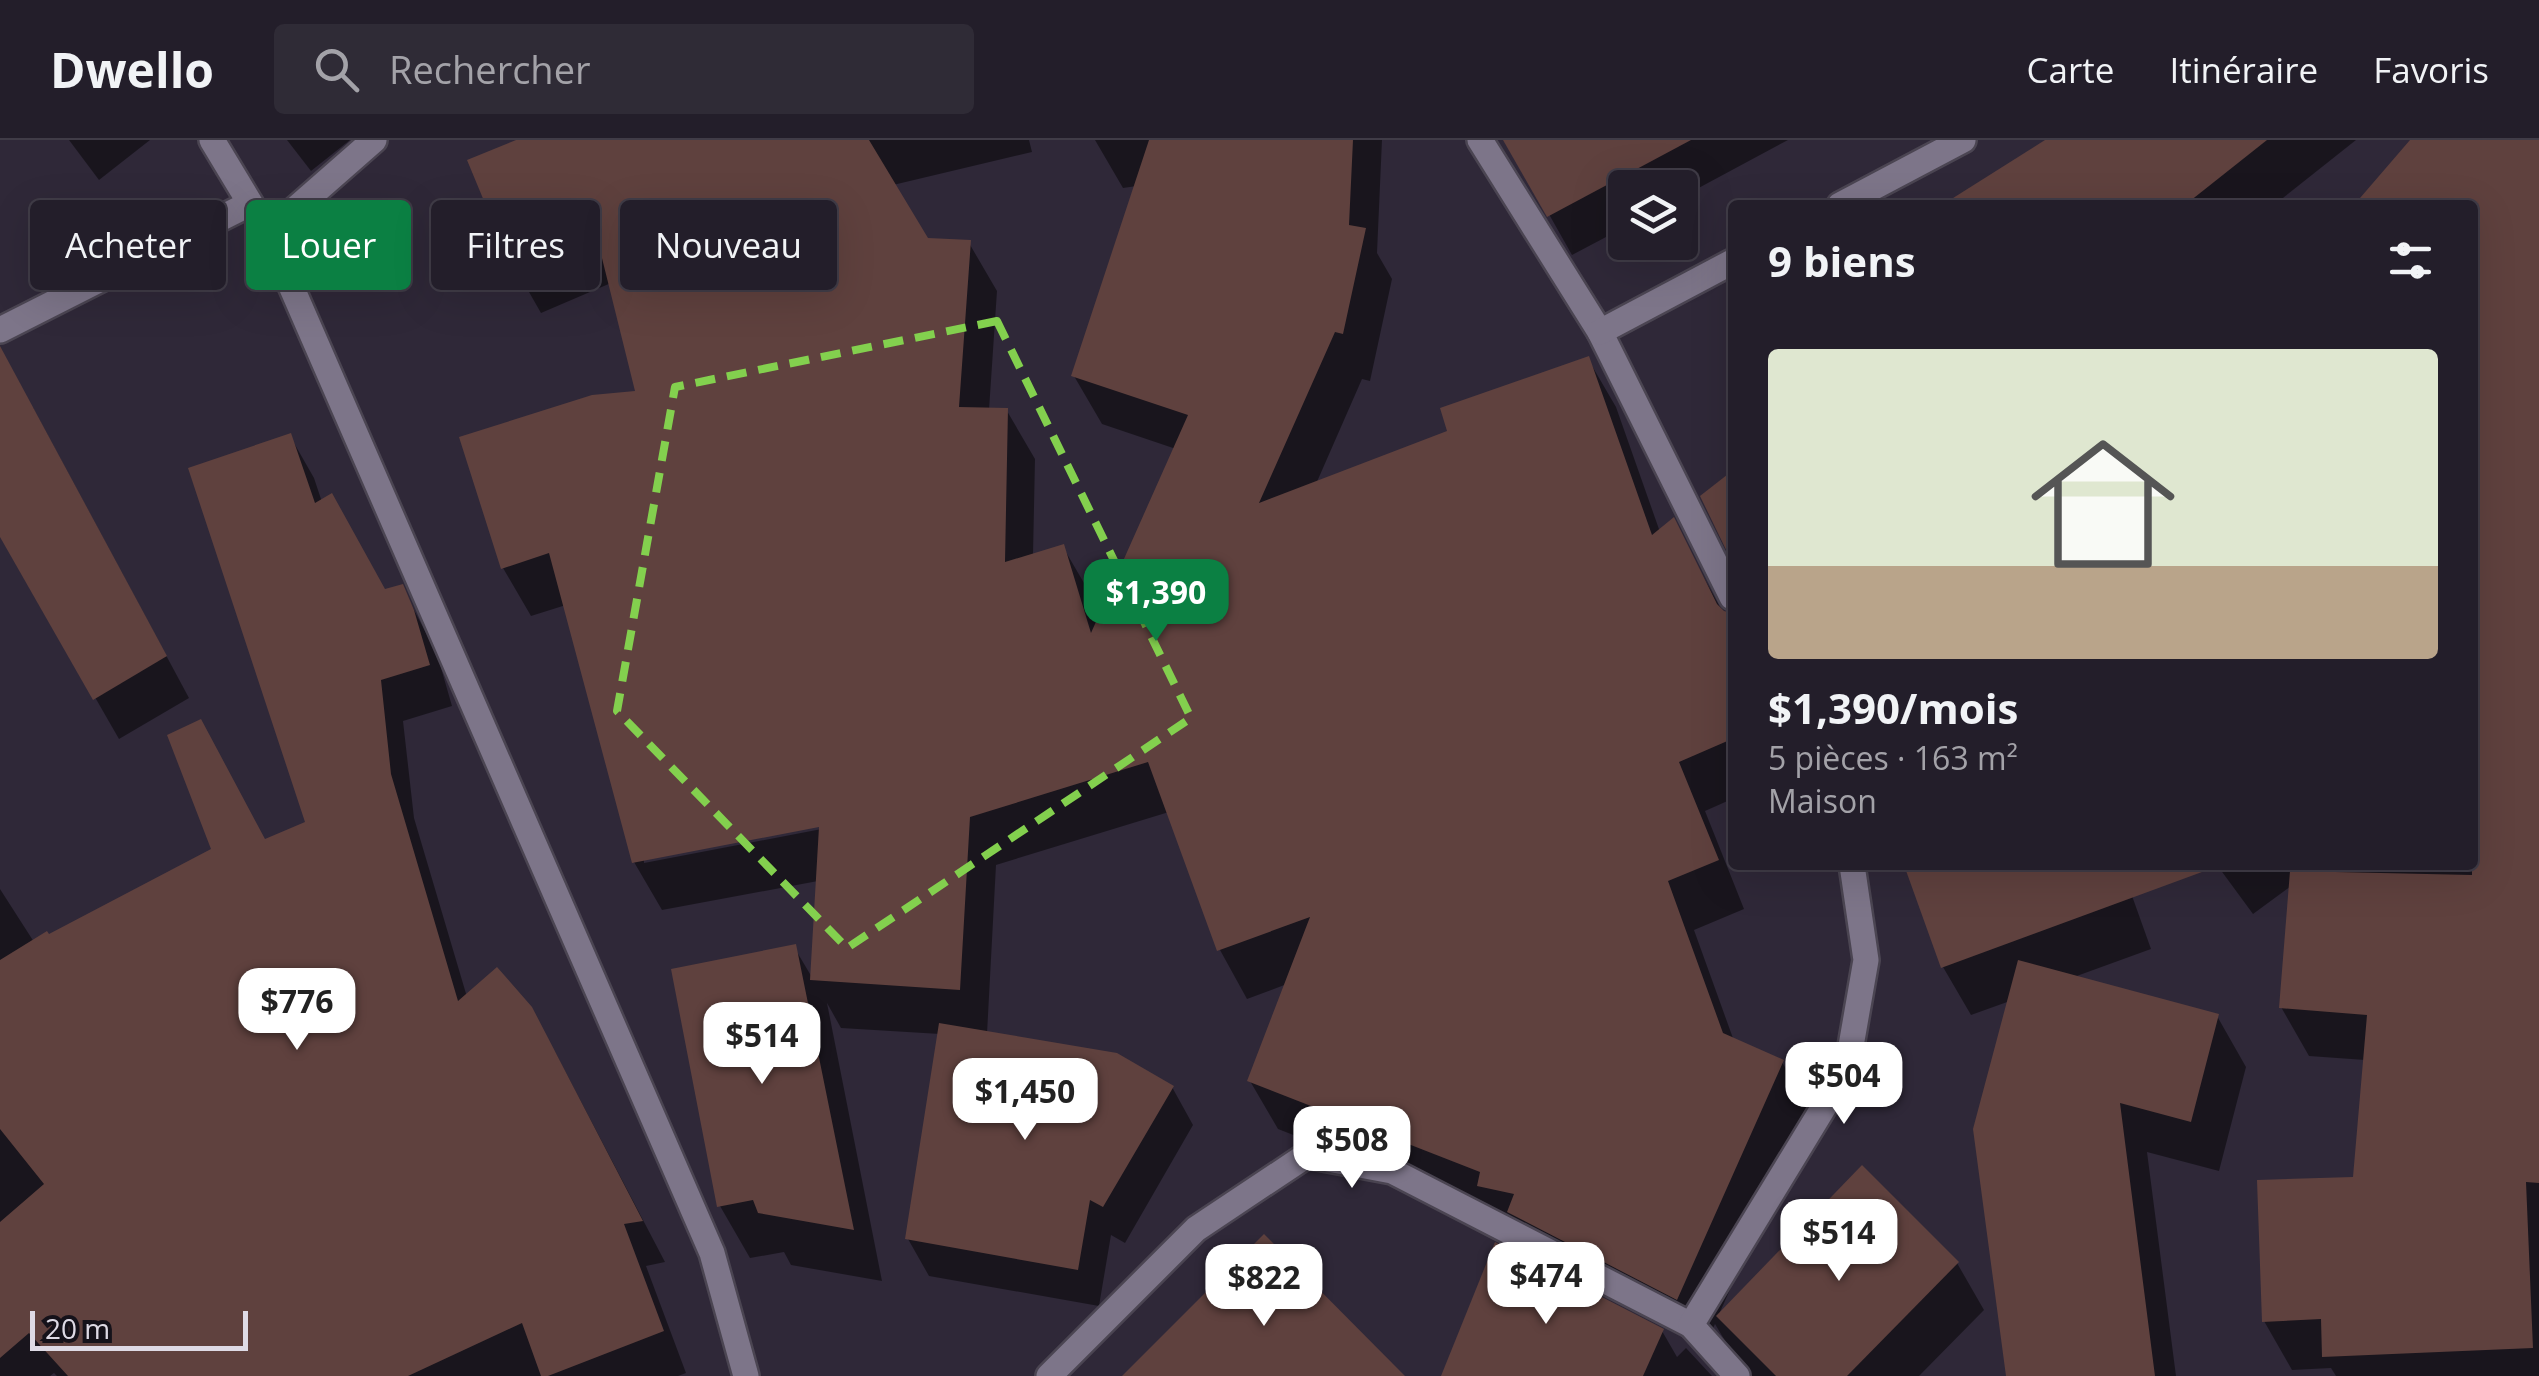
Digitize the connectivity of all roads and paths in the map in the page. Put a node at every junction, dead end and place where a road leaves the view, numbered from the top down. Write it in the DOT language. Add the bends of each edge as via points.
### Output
graph roads {
  1 [pos="212,140"];
  2 [pos="374,140"];
  3 [pos="1480,140"];
  4 [pos="1963,140"];
  5 [pos="247,200"];
  6 [pos="306,200"];
  7 [pos="1849,200"];
  8 [pos="246,206"];
  9 [pos="1728,264"];
  10 [pos="293,290"];
  11 [pos="0,330"];
  12 [pos="1600,332"];
  13 [pos="1728,589"];
  14 [pos="1853,870"];
  15 [pos="1691,1325"];
  16 [pos="746,1376"];
  17 [pos="1049,1376"];
  18 [pos="1737,1376"];
  1 -- 5 [label="street"];
  2 -- 6 [label="street"];
  3 -- 12 [label="street"];
  4 -- 7 [label="street"];
  8 -- 11 [label="street"];
  9 -- 12 [label="street"];
  10 -- 16 [label="street" via="712,1254"];
  12 -- 13 [label="street"];
  14 -- 15 [label="street" via="1866,960 1846,1069"];
  15 -- 17 [label="street" via="1392,1171 1307,1155 1196,1230"];
  15 -- 18 [label="street"];
}
